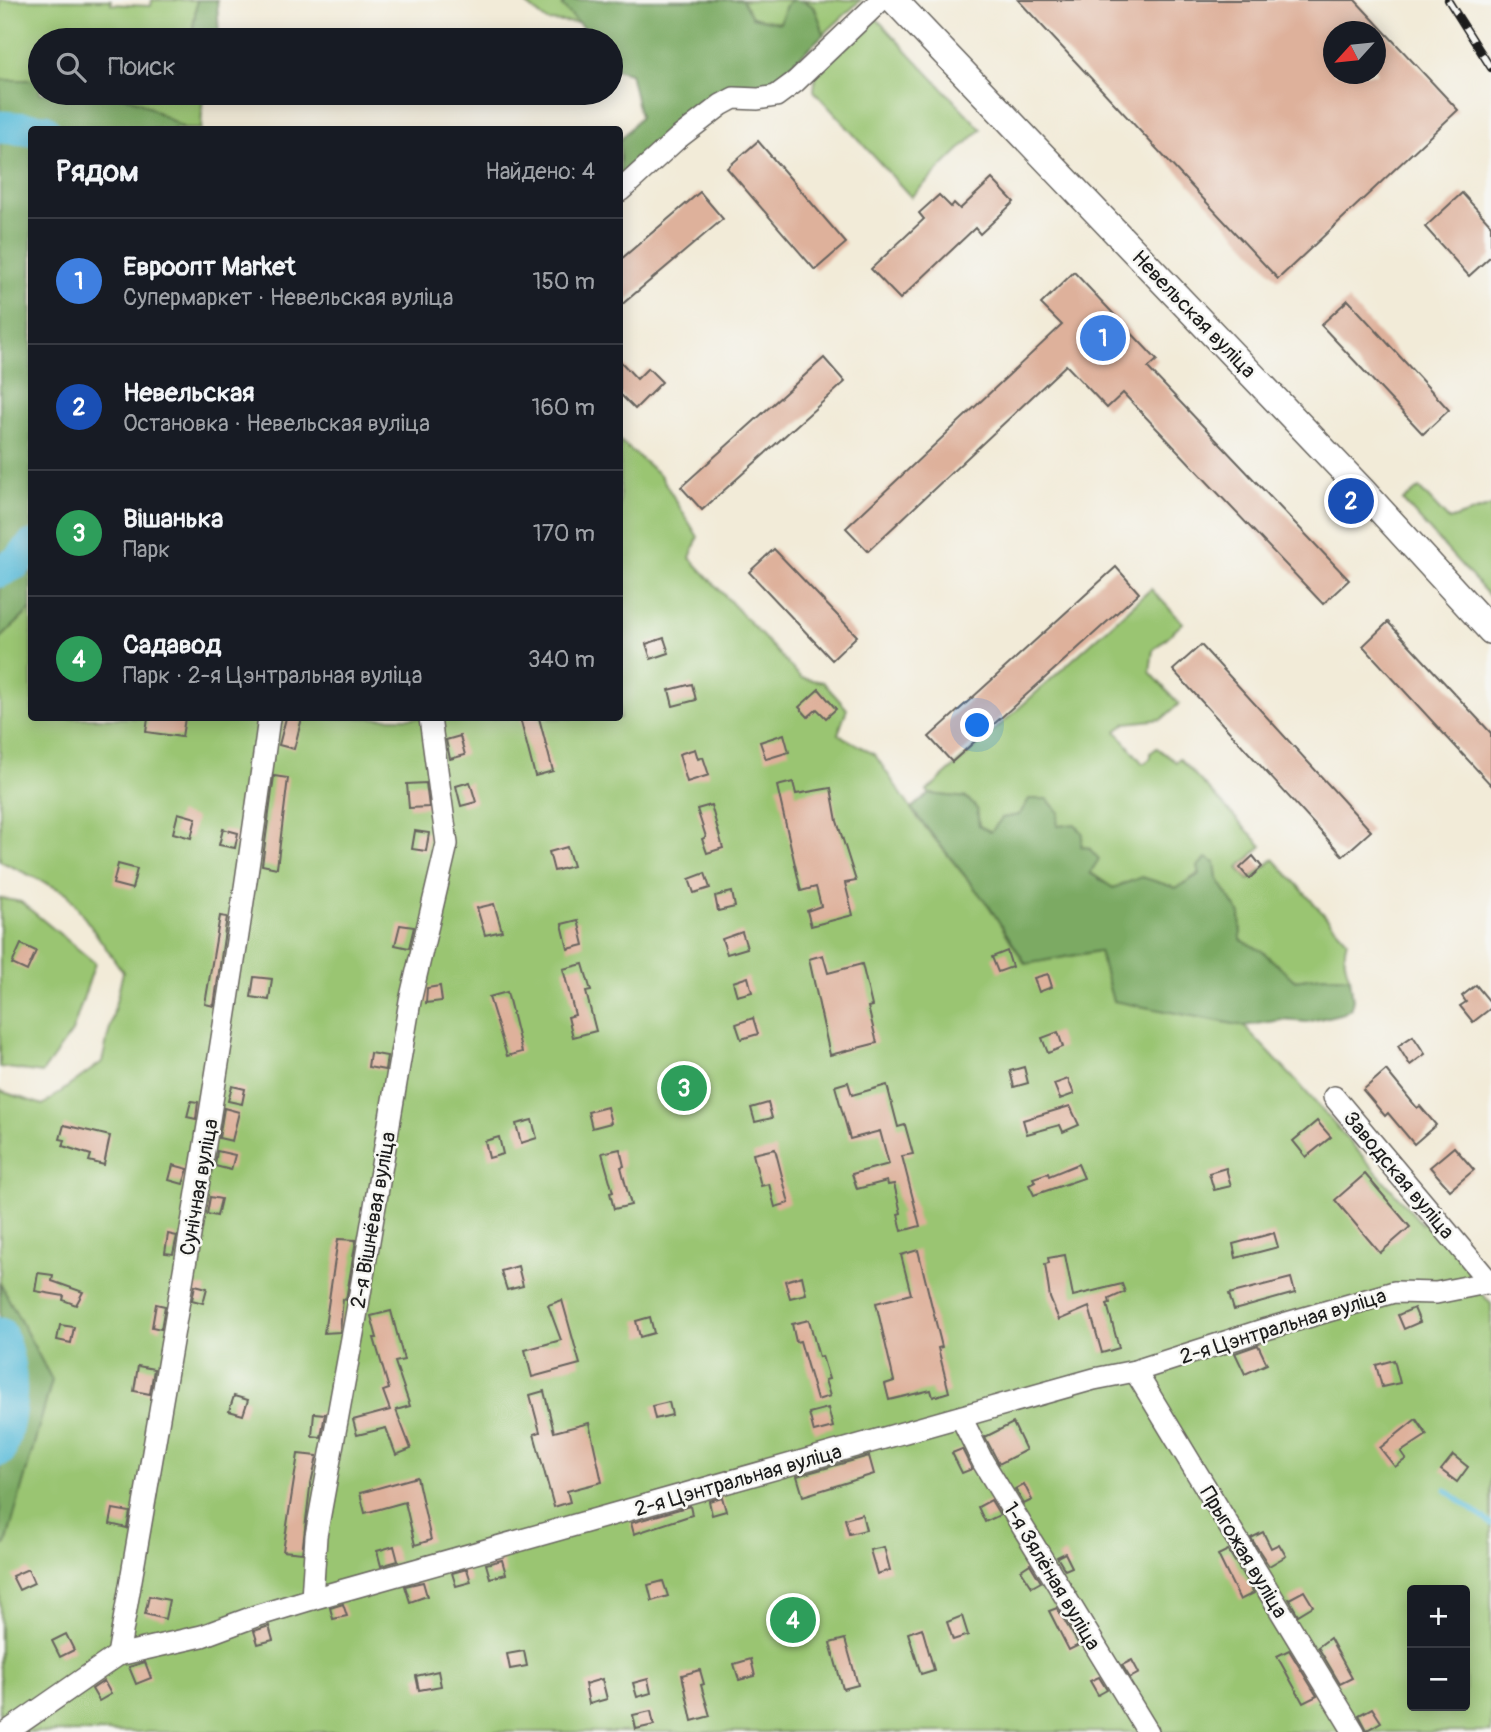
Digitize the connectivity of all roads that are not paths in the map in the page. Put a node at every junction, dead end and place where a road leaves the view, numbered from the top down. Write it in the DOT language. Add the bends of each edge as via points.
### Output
graph roads {
  1 [pos="881,0"];
  2 [pos="894,0"];
  3 [pos="623,188"];
  4 [pos="1491,631"];
  5 [pos="269,721"];
  6 [pos="430,721"];
  7 [pos="1334,1097"];
  8 [pos="1490,1283"];
  9 [pos="1135,1371"];
  10 [pos="961,1417"];
  11 [pos="312,1599"];
  12 [pos="118,1655"];
  13 [pos="7,1732"];
  14 [pos="1148,1732"];
  15 [pos="1354,1732"];
  1 -- 3 [label="street" via="776,96 734,99 721,105"];
  2 -- 4 [label="street, Невельская вуліца"];
  5 -- 12 [label="street, Сунічная вуліца" via="206,1147"];
  6 -- 11 [label="street, 2-я Вішнёвая вуліца" via="447,844 410,1001 316,1536"];
  7 -- 8 [label="street, Заводская вуліца"];
  8 -- 9 [label="street, 2-я Цэнтральная вуліца" via="1436,1293 1394,1292"];
  9 -- 10 [label="street, 2-я Цэнтральная вуліца"];
  9 -- 15 [label="street, Прыгожая вуліца"];
  10 -- 11 [label="street, 2-я Цэнтральная вуліца"];
  10 -- 14 [label="street, 1-я Зялёная вуліца" via="983,1462"];
  11 -- 12 [label="street, 2-я Цэнтральная вуліца" via="202,1636"];
  12 -- 13 [label="street, 2-я Цэнтральная вуліца"];
}
